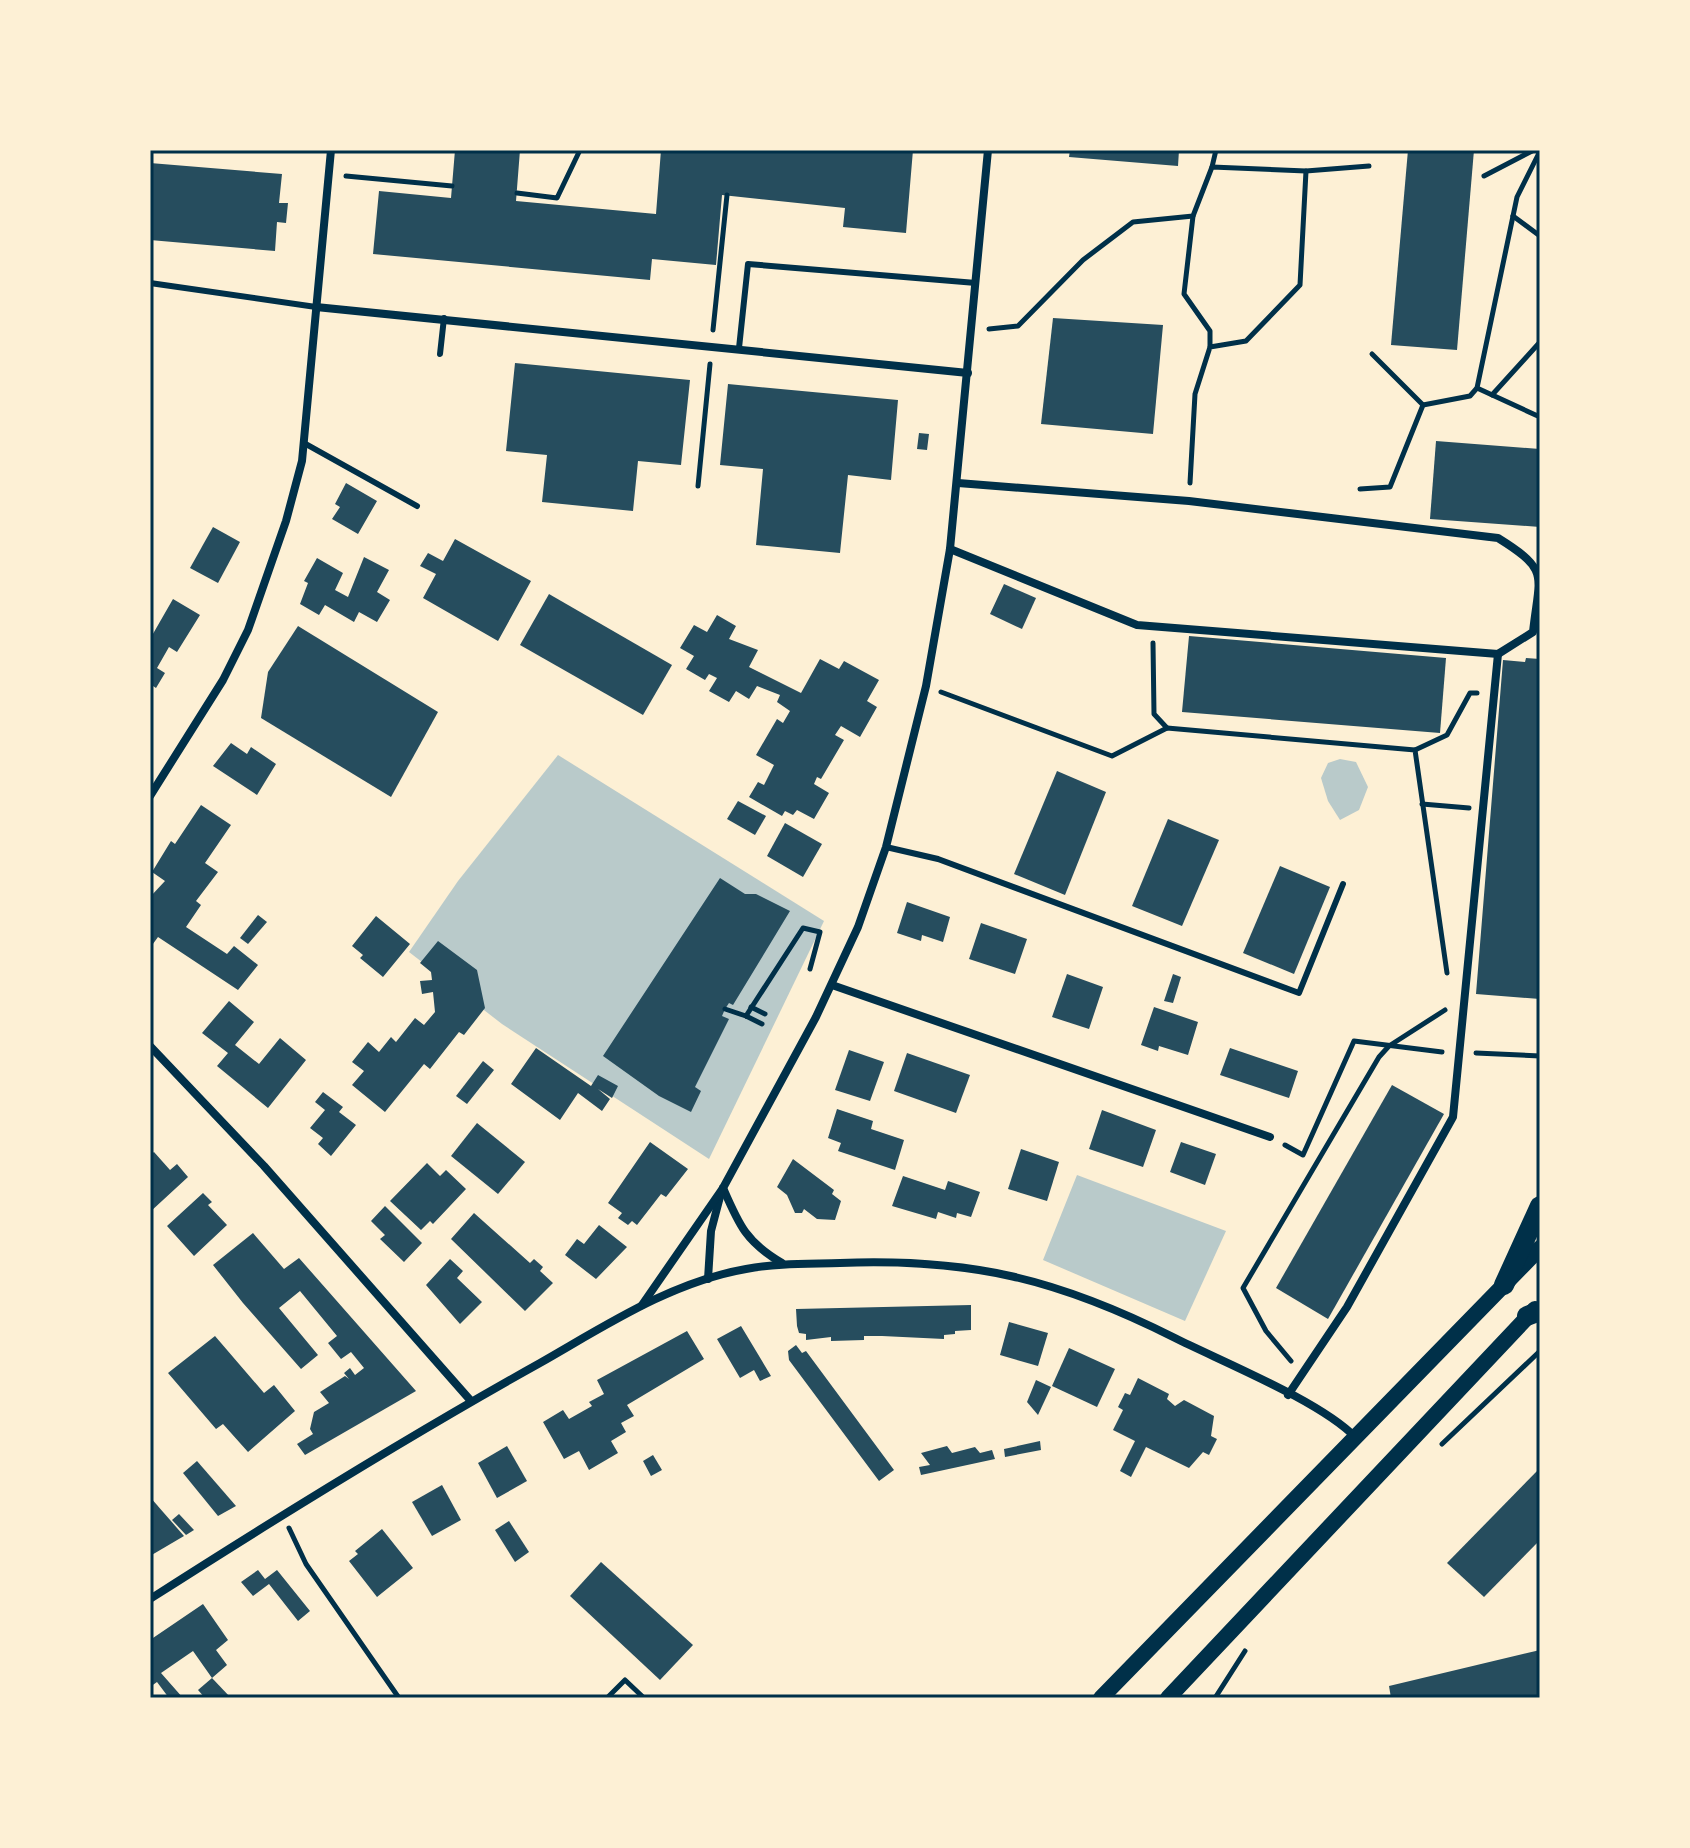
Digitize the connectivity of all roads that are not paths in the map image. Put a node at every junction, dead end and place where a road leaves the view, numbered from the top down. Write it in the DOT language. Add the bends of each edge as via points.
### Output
graph roads {
  1 [pos="331,150"];
  2 [pos="988,150"];
  3 [pos="150,283"];
  4 [pos="976,283"];
  5 [pos="316,307"];
  6 [pos="444,318"];
  7 [pos="739,348"];
  8 [pos="440,354"];
  9 [pos="968,373"];
  10 [pos="304,443"];
  11 [pos="958,483"];
  12 [pos="417,506"];
  13 [pos="950,549"];
  14 [pos="1498,654"];
  15 [pos="150,796"];
  16 [pos="886,847"];
  17 [pos="1343,884"];
  18 [pos="832,985"];
  19 [pos="150,1046"];
  20 [pos="1270,1137"];
  21 [pos="723,1188"];
  22 [pos="1540,1206"];
  23 [pos="1540,1248"];
  24 [pos="784,1264"];
  25 [pos="708,1279"];
  26 [pos="1504,1285"];
  27 [pos="642,1305"];
  28 [pos="1536,1310"];
  29 [pos="1288,1395"];
  30 [pos="471,1401"];
  31 [pos="1356,1438"];
  32 [pos="150,1599"];
  33 [pos="1101,1698"];
  34 [pos="1168,1698"];
  1 -- 5 [label="street"];
  2 -- 4 [label="street"];
  3 -- 5 [label="lane"];
  4 -- 7 [label="lane" via="748,264"];
  4 -- 9 [label="street"];
  5 -- 6 [label="street"];
  5 -- 10 [label="street"];
  6 -- 7 [label="street"];
  6 -- 8 [label="lane"];
  7 -- 9 [label="street"];
  9 -- 11 [label="street"];
  10 -- 12 [label="lane"];
  10 -- 15 [label="street" via="286,521 248,630"];
  11 -- 13 [label="street"];
  11 -- 14 [label="street" via="1189,501 1498,538 1530,557 1539,575 1533,632"];
  13 -- 14 [label="street" via="1137,625"];
  13 -- 16 [label="street" via="926,686"];
  14 -- 29 [label="street" via="1453,1117 1347,1307"];
  16 -- 17 [label="lane" via="938,859 1299,993"];
  16 -- 18 [label="street"];
  18 -- 20 [label="street"];
  18 -- 21 [label="street"];
  19 -- 30 [label="street" via="264,1166"];
  21 -- 24 [label="street" via="742,1231 758,1249"];
  21 -- 25 [label="street" via="711,1231"];
  21 -- 27 [label="street"];
  22 -- 26 [label="main road"];
  23 -- 26 [label="main road"];
  24 -- 25 [label="street"];
  24 -- 29 [label="street" via="932,1263 1024,1277 1114,1307"];
  25 -- 27 [label="street"];
  26 -- 31 [label="main road"];
  27 -- 30 [label="street"];
  28 -- 34 [label="main road"];
  29 -- 31 [label="street"];
  30 -- 32 [label="street"];
  31 -- 33 [label="main road"];
}
